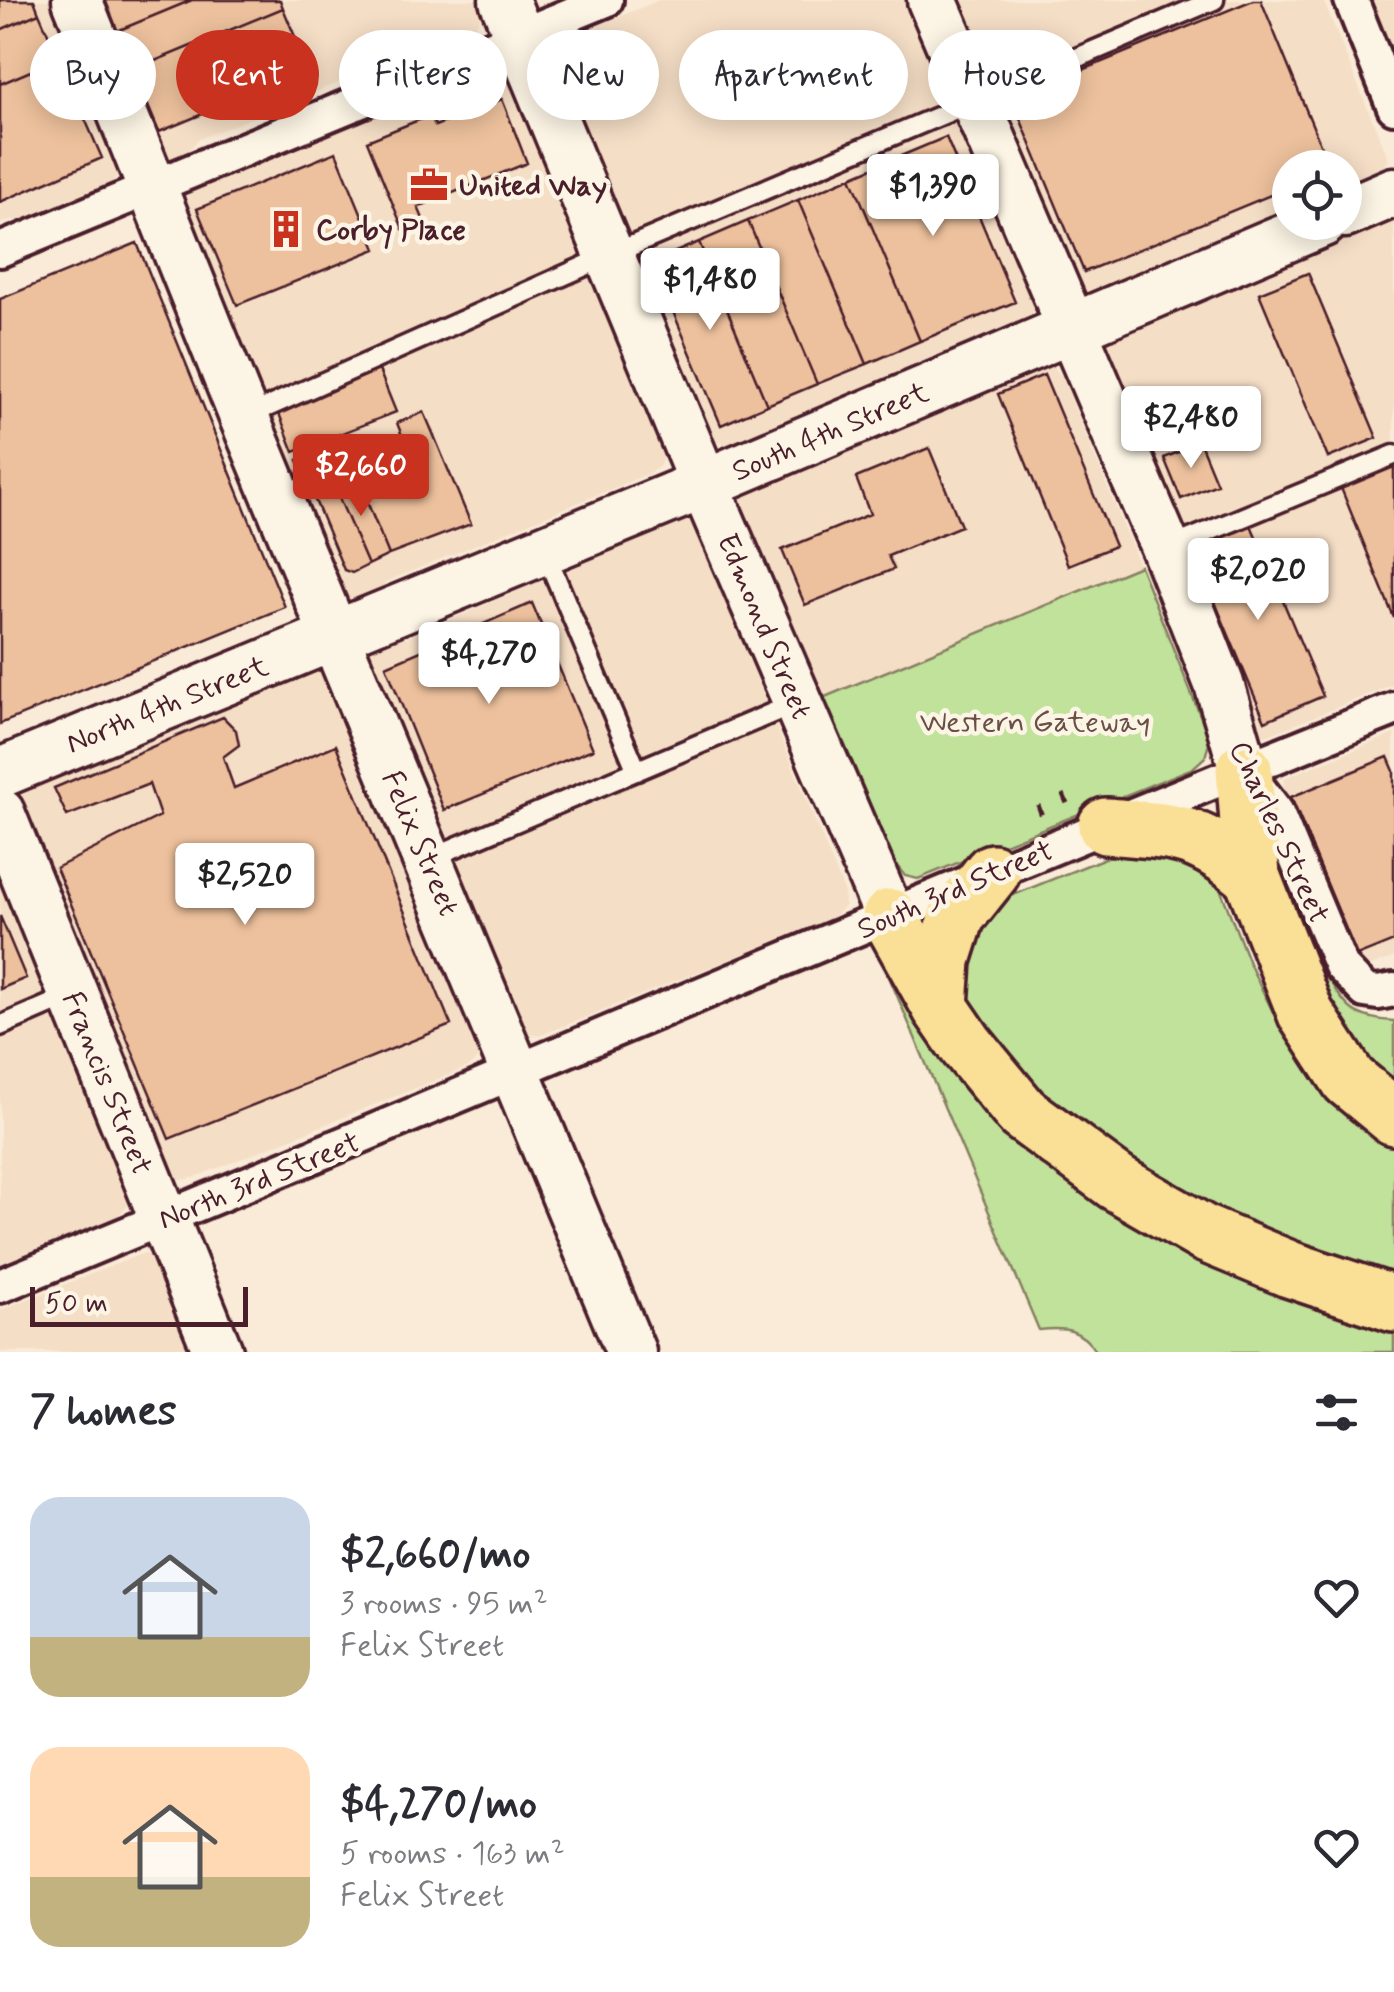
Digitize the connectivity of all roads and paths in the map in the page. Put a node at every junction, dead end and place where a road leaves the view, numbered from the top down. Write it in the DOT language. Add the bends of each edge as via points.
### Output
graph roads {
  1 [pos="76,0"];
  2 [pos="606,0"];
  3 [pos="932,0"];
  4 [pos="1214,0"];
  5 [pos="1350,0"];
  6 [pos="512,18"];
  7 [pos="945,30"];
  8 [pos="1081,57"];
  9 [pos="1394,107"];
  10 [pos="932,120"];
  11 [pos="983,120"];
  12 [pos="153,189"];
  13 [pos="1394,192"];
  14 [pos="1362,206"];
  15 [pos="1281,240"];
  16 [pos="0,250"];
  17 [pos="612,254"];
  18 [pos="1072,329"];
  19 [pos="244,417"];
  20 [pos="1394,455"];
  21 [pos="704,484"];
  22 [pos="544,550"];
  23 [pos="1166,550"];
  24 [pos="335,635"];
  25 [pos="798,702"];
  26 [pos="1394,709"];
  27 [pos="1244,769"];
  28 [pos="637,771"];
  29 [pos="0,773"];
  30 [pos="1038,805"];
  31 [pos="1080,809"];
  32 [pos="0,813"];
  33 [pos="1043,819"];
  34 [pos="428,859"];
  35 [pos="992,872"];
  36 [pos="1252,876"];
  37 [pos="890,918"];
  38 [pos="1379,990"];
  39 [pos="73,995"];
  40 [pos="940,1006"];
  41 [pos="0,1026"];
  42 [pos="517,1074"];
  43 [pos="1394,1116"];
  44 [pos="163,1220"];
  45 [pos="0,1286"];
  46 [pos="1394,1304"];
  47 [pos="218,1352"];
  48 [pos="631,1352"];
  1 -- 12 [label="main road, Felix Street"];
  2 -- 6 [label="street"];
  3 -- 7 [label="main road, Charles Street"];
  4 -- 8 [label="lane"];
  5 -- 9 [label="street"];
  6 -- 12 [label="street"];
  6 -- 17 [label="main road, Edmond Street"];
  10 -- 17 [label="lane"];
  11 -- 18 [label="main road, Charles Street"];
  12 -- 16 [label="street"];
  12 -- 19 [label="main road, Felix Street"];
  13 -- 14 [label="main road"];
  15 -- 18 [label="main road, South 4th Street"];
  17 -- 19 [label="lane"];
  17 -- 21 [label="main road, Edmond Street"];
  18 -- 21 [label="main road, South 4th Street"];
  18 -- 23 [label="main road, Charles Street"];
  19 -- 24 [label="main road, Felix Street"];
  20 -- 23 [label="lane"];
  21 -- 22 [label="main road, South 4th Street"];
  21 -- 25 [label="main road, Edmond Street"];
  22 -- 24 [label="main road, South 4th Street"];
  22 -- 28 [label="lane"];
  23 -- 27 [label="main road, Charles Street"];
  24 -- 29 [label="main road, North 4th Street"];
  24 -- 34 [label="main road, Felix Street"];
  25 -- 28 [label="lane"];
  25 -- 37 [label="main road, Edmond Street"];
  26 -- 27 [label="street, South 3rd Street"];
  27 -- 31 [label="street, South 3rd Street"];
  27 -- 36 [label="highway"];
  27 -- 38 [label="street, Charles Street" via="1276,811 1342,966"];
  28 -- 34 [label="lane"];
  30 -- 33 [label="path"];
  31 -- 35 [label="street, South 3rd Street"];
  31 -- 36 [label="highway" via="1182,832 1222,851"];
  32 -- 39 [label="main road, Francis Street"];
  34 -- 42 [label="main road, Felix Street"];
  35 -- 37 [label="street, South 3rd Street"];
  35 -- 40 [label="highway" via="957,916 943,960"];
  36 -- 43 [label="highway" via="1306,1014 1349,1080"];
  37 -- 40 [label="highway"];
  37 -- 42 [label="street, South 3rd Street"];
  39 -- 41 [label="lane"];
  39 -- 44 [label="main road, Francis Street"];
  40 -- 46 [label="highway" via="1022,1114 1116,1183 1205,1234"];
  42 -- 44 [label="street, North 3rd Street"];
  42 -- 48 [label="main road, Felix Street"];
  44 -- 45 [label="street, North 3rd Street"];
  44 -- 47 [label="main road, Francis Street"];
}
